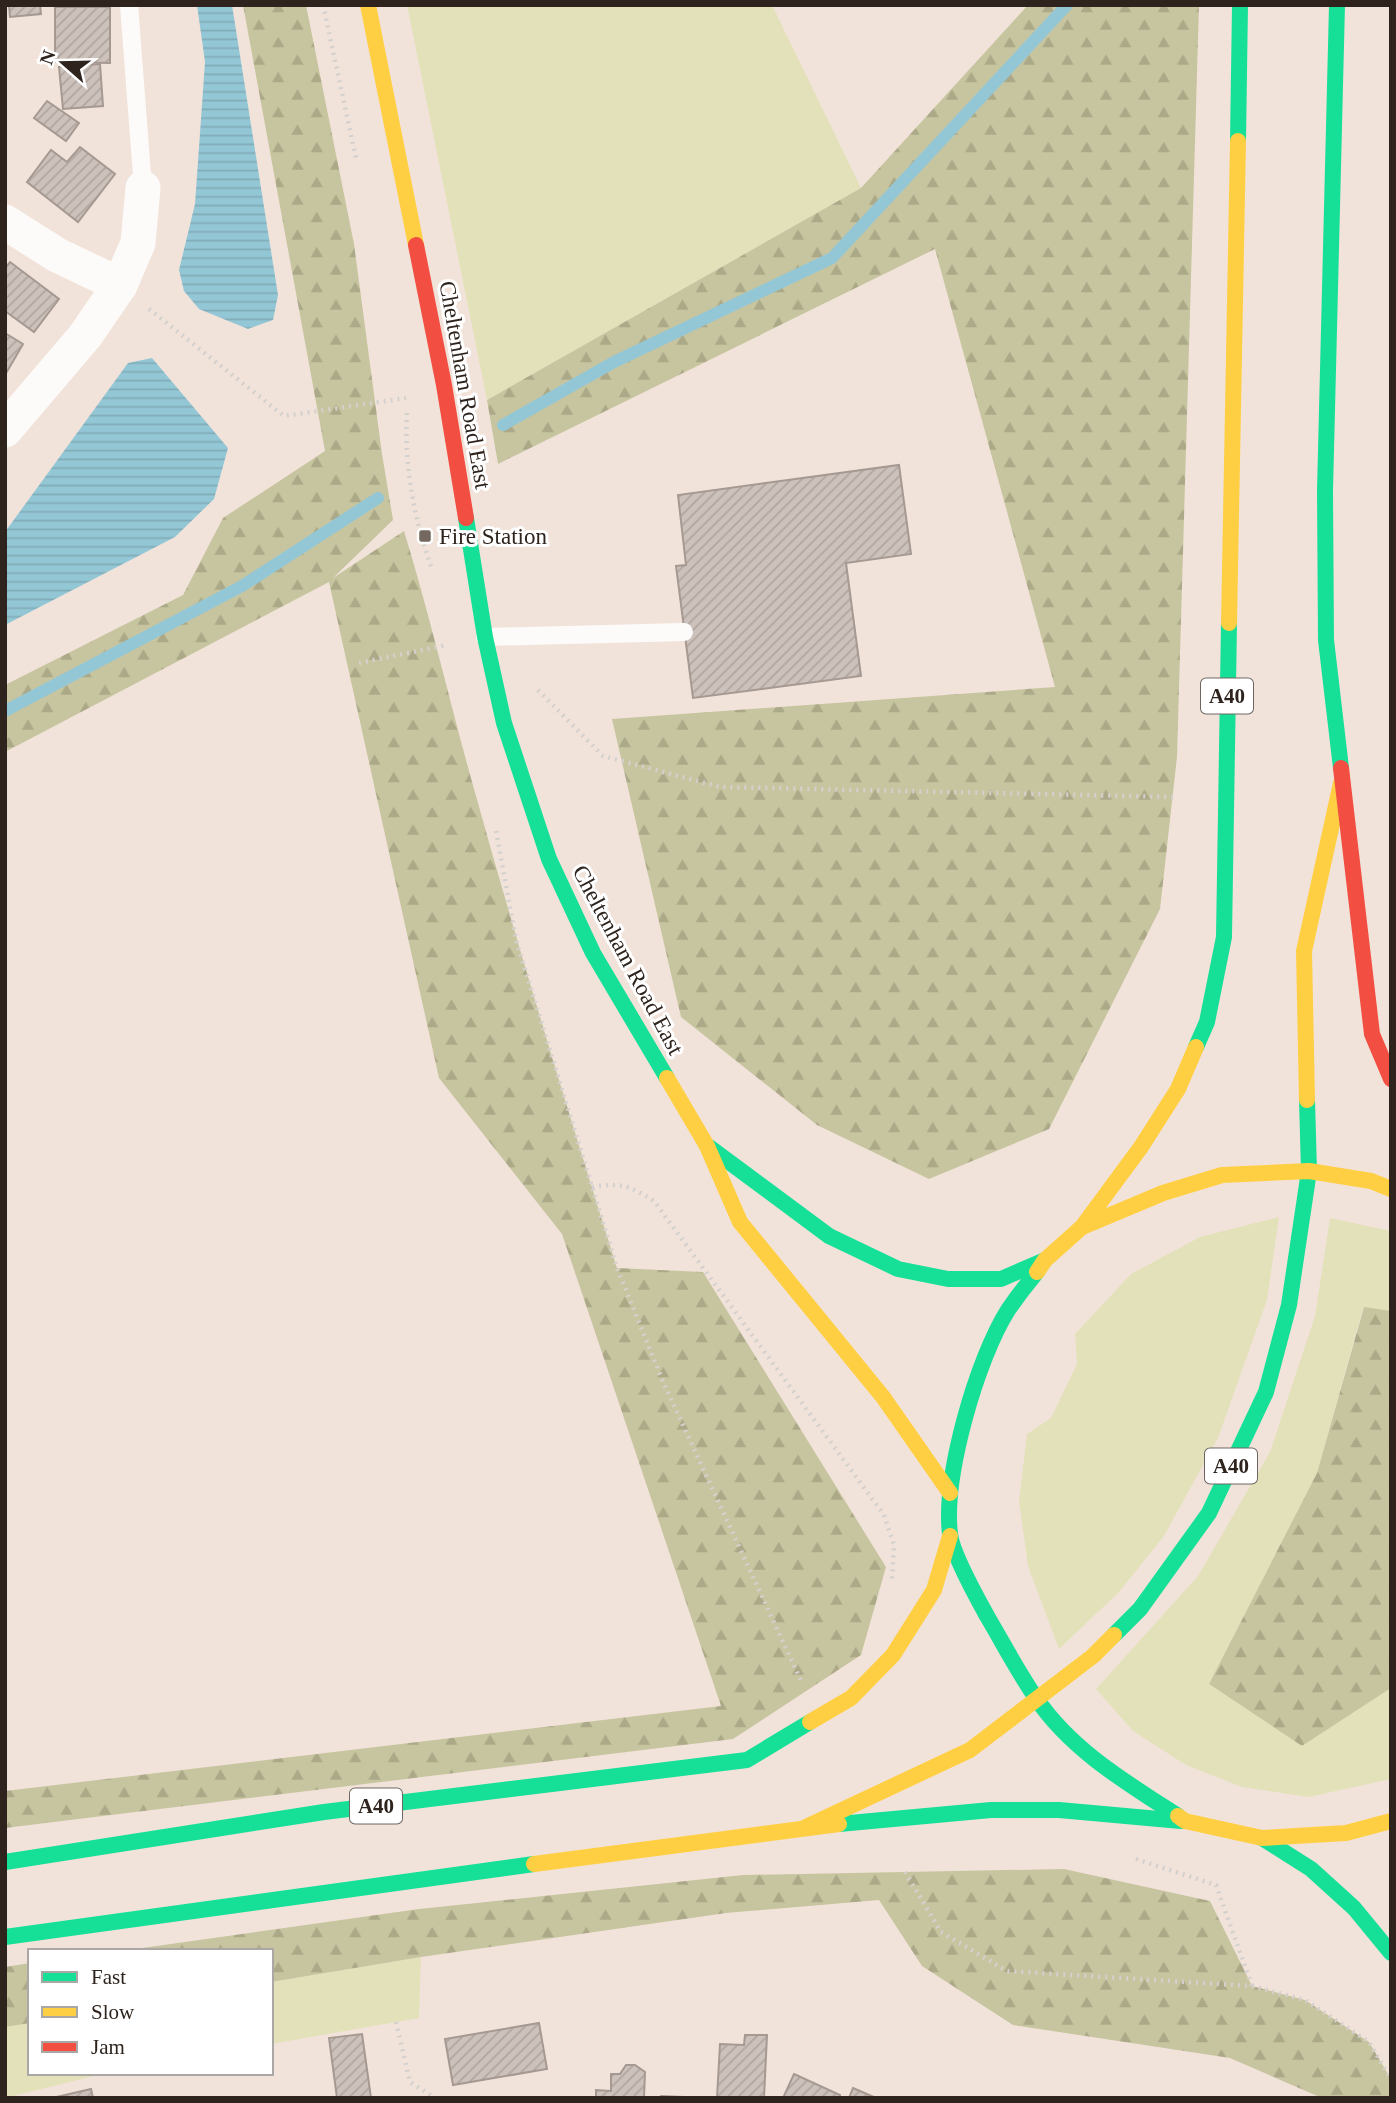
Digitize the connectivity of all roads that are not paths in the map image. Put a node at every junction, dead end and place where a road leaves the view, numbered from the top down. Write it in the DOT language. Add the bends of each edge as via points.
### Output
graph roads {
  1 [pos="129,5"];
  2 [pos="368,5"];
  3 [pos="1240,5"];
  4 [pos="1337,5"];
  5 [pos="143,188"];
  6 [pos="5,222"];
  7 [pos="120,285"];
  8 [pos="5,430"];
  9 [pos="684,632"];
  10 [pos="485,636"];
  11 [pos="1341,783"];
  12 [pos="1391,1079"];
  13 [pos="707,1146"];
  14 [pos="1309,1171"];
  15 [pos="1391,1188"];
  16 [pos="1082,1227"];
  17 [pos="1045,1260"];
  18 [pos="950,1493"];
  19 [pos="950,1536"];
  20 [pos="1037,1700"];
  21 [pos="1185,1821"];
  22 [pos="1391,1821"];
  23 [pos="806,1827"];
  24 [pos="1262,1838"];
  25 [pos="5,1862"];
  26 [pos="5,1937"];
  27 [pos="1391,1953"];
  1 -- 5 [label="lane"];
  2 -- 10 [label="main road, Cheltenham Road East" via="444,385"];
  3 -- 16 [label="main road, A40" via="1224,937 1207,1022 1178,1089"];
  4 -- 11 [label="main road, A40" via="1325,491 1326,640"];
  5 -- 7 [label="street" via="138,243"];
  6 -- 7 [label="street" via="57,255"];
  7 -- 8 [label="street" via="85,336"];
  9 -- 10 [label="lane"];
  10 -- 13 [label="main road, Cheltenham Road East" via="505,723 549,859 593,953"];
  11 -- 12 [label="main road, A40" via="1372,1034"];
  11 -- 14 [label="main road, A40" via="1304,951"];
  13 -- 17 [label="main road, Cheltenham Road East" via="829,1236 898,1269 948,1279 1001,1279"];
  13 -- 18 [label="main road, Cheltenham Road East" via="740,1222 883,1397"];
  14 -- 15 [label="main road, A40"];
  14 -- 16 [label="main road, A40" via="1222,1175 1163,1193"];
  14 -- 20 [label="main road, A40" via="1289,1305 1266,1392 1209,1513 1140,1609 1093,1656"];
  16 -- 17 [label="main road, A40"];
  17 -- 18 [label="main road, A40" via="1007,1312 975,1382"];
  18 -- 19 [label="main road, A40"];
  19 -- 20 [label="main road, A40" via="975,1595"];
  19 -- 25 [label="main road, A40" via="934,1590 893,1655 850,1698 747,1760 324,1812"];
  20 -- 21 [label="main road, A40" via="1101,1765"];
  20 -- 23 [label="main road, A40" via="970,1749"];
  21 -- 23 [label="main road, A40" via="1059,1810 991,1810"];
  21 -- 24 [label="main road, A40"];
  22 -- 24 [label="main road, A40" via="1346,1833"];
  23 -- 26 [label="main road, A40"];
  24 -- 27 [label="main road" via="1311,1869 1354,1908"];
}
